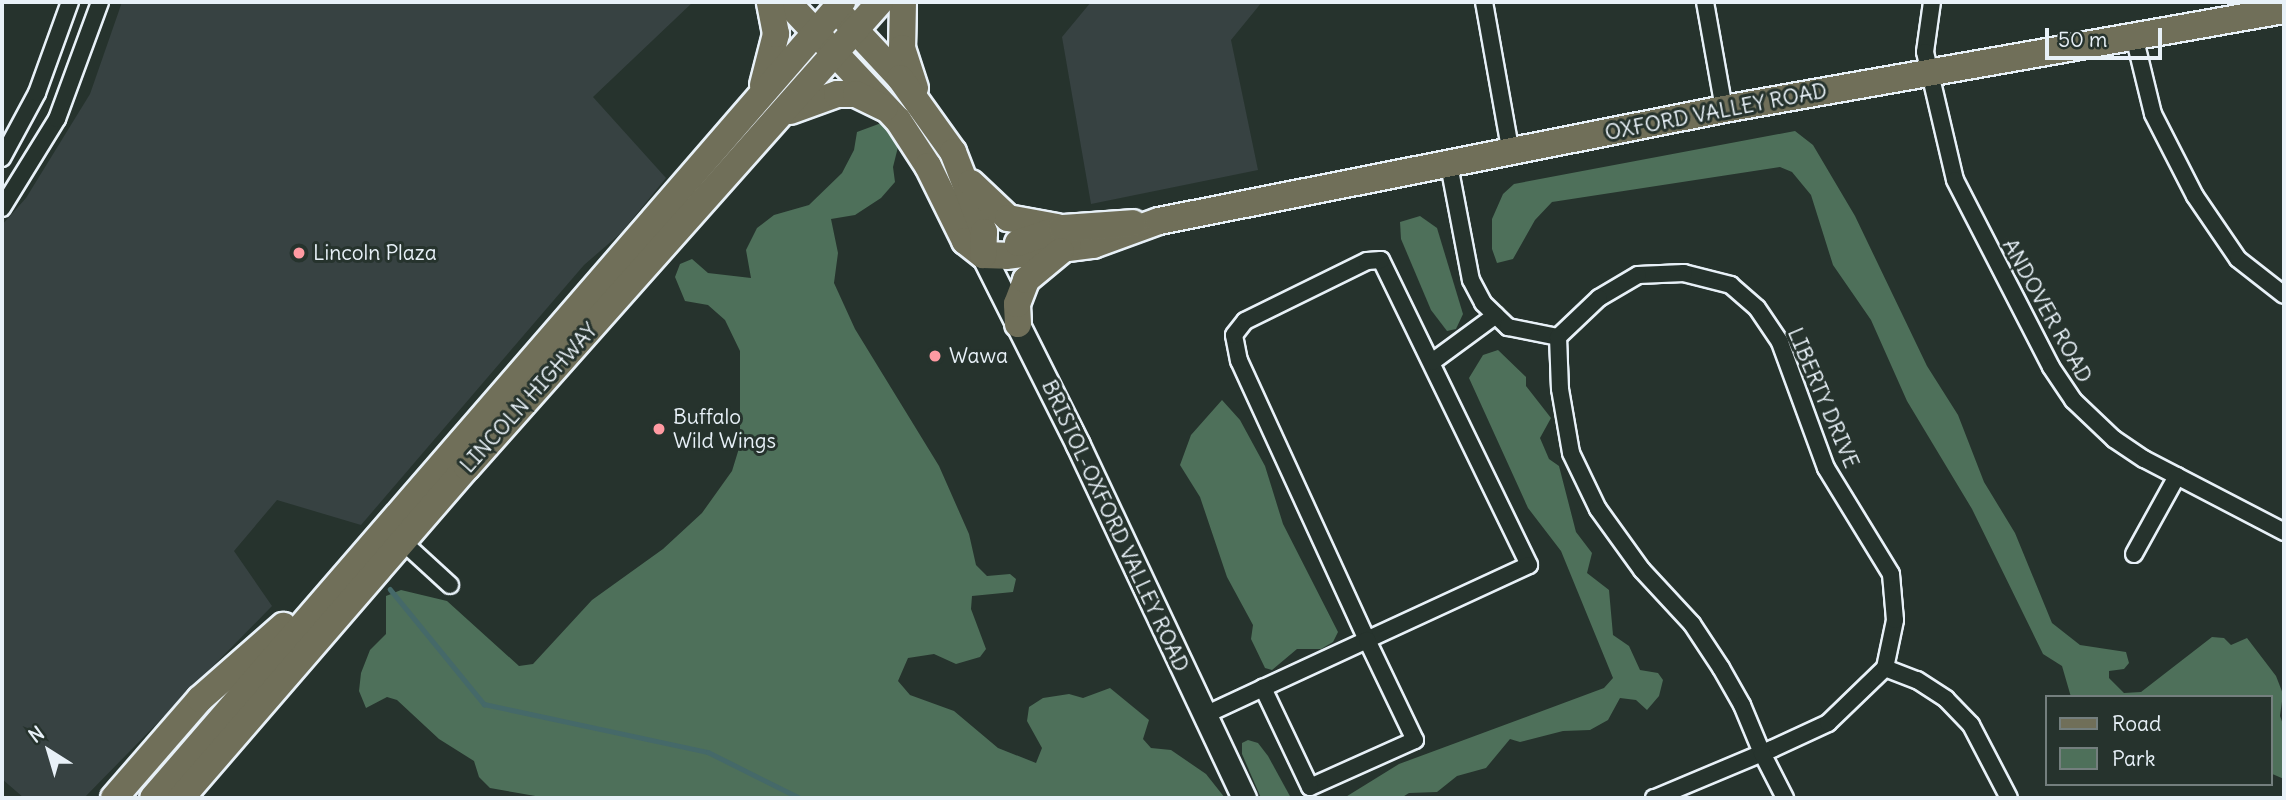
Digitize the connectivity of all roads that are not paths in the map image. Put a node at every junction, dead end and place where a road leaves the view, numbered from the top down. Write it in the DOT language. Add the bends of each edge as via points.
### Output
graph roads {
  1 [pos="70,2"];
  2 [pos="100,2"];
  3 [pos="771,2"];
  4 [pos="787,2"];
  5 [pos="880,2"];
  6 [pos="903,2"];
  7 [pos="1484,2"];
  8 [pos="1705,2"];
  9 [pos="1931,2"];
  10 [pos="836,4"];
  11 [pos="2284,10"];
  12 [pos="856,30"];
  13 [pos="816,31"];
  14 [pos="2134,36"];
  15 [pos="836,51"];
  16 [pos="1929,72"];
  17 [pos="758,97"];
  18 [pos="920,103"];
  19 [pos="1724,109"];
  20 [pos="779,116"];
  21 [pos="898,120"];
  22 [pos="1511,153"];
  23 [pos="2,158"];
  24 [pos="1449,165"];
  25 [pos="967,179"];
  26 [pos="2,208"];
  27 [pos="1061,239"];
  28 [pos="983,255"];
  29 [pos="2284,295"];
  30 [pos="1496,316"];
  31 [pos="1018,324"];
  32 [pos="1558,337"];
  33 [pos="1432,362"];
  34 [pos="2177,477"];
  35 [pos="2284,532"];
  36 [pos="402,541"];
  37 [pos="2134,554"];
  38 [pos="365,568"];
  39 [pos="450,585"];
  40 [pos="1367,640"];
  41 [pos="1885,668"];
  42 [pos="1263,688"];
  43 [pos="1205,715"];
  44 [pos="1762,753"];
  45 [pos="114,798"];
  46 [pos="153,798"];
  47 [pos="181,798"];
  48 [pos="1244,798"];
  49 [pos="1654,798"];
  50 [pos="1785,798"];
  51 [pos="2009,798"];
  1 -- 23 [label="street" via="37,93"];
  2 -- 26 [label="street" via="57,119"];
  3 -- 17 [label="main road" via="774,53"];
  4 -- 13 [label="main road"];
  5 -- 12 [label="main road, LINCOLN HIGHWAY"];
  6 -- 18 [label="main road" via="902,48"];
  7 -- 22 [label="street"];
  8 -- 19 [label="street"];
  9 -- 16 [label="street, ANDOVER ROAD" via="1925,29"];
  10 -- 12 [label="main road"];
  10 -- 13 [label="main road, LINCOLN HIGHWAY"];
  11 -- 14 [label="main road, OXFORD VALLEY ROAD"];
  12 -- 15 [label="main road, LINCOLN HIGHWAY"];
  12 -- 18 [label="main road"];
  13 -- 15 [label="main road"];
  13 -- 17 [label="main road, LINCOLN HIGHWAY"];
  14 -- 16 [label="main road, OXFORD VALLEY ROAD"];
  14 -- 29 [label="street" via="2153,114 2195,197 2238,259"];
  15 -- 20 [label="main road, LINCOLN HIGHWAY"];
  15 -- 21 [label="main road"];
  16 -- 19 [label="main road, OXFORD VALLEY ROAD"];
  16 -- 34 [label="street, ANDOVER ROAD" via="1955,180 2051,367 2089,418"];
  17 -- 38 [label="main road, LINCOLN HIGHWAY"];
  18 -- 25 [label="main road"];
  19 -- 22 [label="main road, OXFORD VALLEY ROAD"];
  20 -- 21 [label="main road" via="820,97 856,94"];
  20 -- 36 [label="main road, LINCOLN HIGHWAY"];
  21 -- 28 [label="main road" via="928,166 965,241"];
  22 -- 24 [label="main road, OXFORD VALLEY ROAD"];
  24 -- 27 [label="main road, OXFORD VALLEY ROAD" via="1150,223 1093,245"];
  24 -- 30 [label="street" via="1471,280"];
  25 -- 27 [label="main road" via="1008,218"];
  25 -- 28 [label="main road" via="984,232"];
  27 -- 28 [label="main road, OXFORD VALLEY ROAD"];
  27 -- 31 [label="main road" via="1026,280 1017,304"];
  28 -- 31 [label="main road, BRISTOL-OXFORD VALLEY ROAD"];
  30 -- 32 [label="street" via="1508,327"];
  30 -- 33 [label="street"];
  31 -- 43 [label="main road, BRISTOL-OXFORD VALLEY ROAD"];
  32 -- 41 [label="street, LIBERTY DRIVE" via="1599,299 1639,275 1684,273 1731,285 1757,308 1780,342 1826,468 1891,574 1895,620"];
  32 -- 44 [label="street" via="1560,389 1571,453 1598,509 1642,570 1692,624 1742,705"];
  33 -- 40 [label="street" via="1529,565"];
  33 -- 40 [label="street" via="1381,260 1367,261 1245,321 1234,335 1239,361"];
  34 -- 35 [label="street, ANDOVER ROAD"];
  34 -- 37 [label="street"];
  36 -- 38 [label="main road, LINCOLN HIGHWAY"];
  36 -- 39 [label="street"];
  38 -- 45 [label="main road" via="200,699"];
  38 -- 46 [label="main road, LINCOLN HIGHWAY"];
  38 -- 47 [label="main road, LINCOLN HIGHWAY"];
  40 -- 42 [label="street"];
  40 -- 42 [label="street" via="1415,740 1310,787"];
  41 -- 44 [label="street" via="1828,723"];
  41 -- 51 [label="street" via="1917,680 1946,699 1971,725"];
  42 -- 43 [label="street"];
  43 -- 48 [label="main road, BRISTOL-OXFORD VALLEY ROAD"];
  44 -- 49 [label="street"];
  44 -- 50 [label="street"];
}
